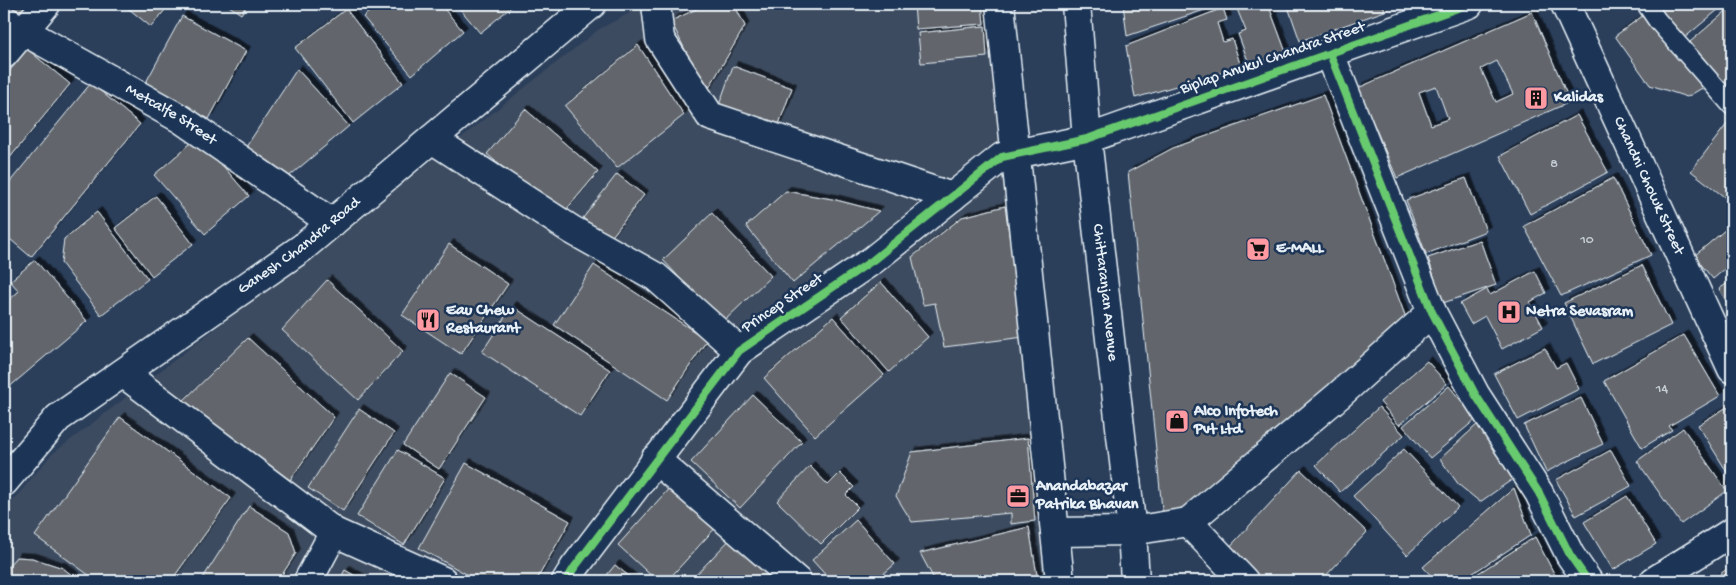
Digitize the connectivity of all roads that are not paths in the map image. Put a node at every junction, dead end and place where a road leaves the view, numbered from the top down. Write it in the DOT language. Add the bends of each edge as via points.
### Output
graph roads {
  1 [pos="46,4"];
  2 [pos="592,4"];
  3 [pos="656,4"];
  4 [pos="1000,4"];
  5 [pos="1076,4"];
  6 [pos="1468,4"];
  7 [pos="1565,4"];
  8 [pos="1646,4"];
  9 [pos="14,25"];
  10 [pos="4,54"];
  11 [pos="1330,54"];
  12 [pos="1732,106"];
  13 [pos="432,139"];
  14 [pos="1087,139"];
  15 [pos="1015,155"];
  16 [pos="952,197"];
  17 [pos="332,223"];
  18 [pos="1432,312"];
  19 [pos="739,351"];
  20 [pos="1732,369"];
  21 [pos="123,373"];
  22 [pos="655,459"];
  23 [pos="4,482"];
  24 [pos="1188,522"];
  25 [pos="1132,531"];
  26 [pos="334,532"];
  27 [pos="1056,532"];
  28 [pos="1732,532"];
  29 [pos="308,581"];
  30 [pos="443,581"];
  31 [pos="566,581"];
  32 [pos="797,581"];
  33 [pos="1060,581"];
  34 [pos="1135,581"];
  35 [pos="1244,581"];
  36 [pos="1588,581"];
  37 [pos="1654,581"];
  1 -- 9 [label="street"];
  2 -- 13 [label="street, Ganesh Chandra Road"];
  3 -- 16 [label="street" via="660,39 710,116"];
  4 -- 15 [label="street"];
  5 -- 14 [label="street, Chittaranjan Avenue"];
  6 -- 11 [label="street, Biplap Anukul Chandra Street"];
  7 -- 20 [label="street, Chandni Chowk Street"];
  8 -- 12 [label="lane"];
  9 -- 10 [label="street"];
  9 -- 17 [label="street, Metcalfe Street" via="181,119"];
  11 -- 14 [label="street, Biplap Anukul Chandra Street"];
  11 -- 18 [label="street"];
  13 -- 17 [label="street, Ganesh Chandra Road"];
  13 -- 19 [label="street" via="572,230 656,277"];
  14 -- 15 [label="street, Princep Street"];
  14 -- 25 [label="street, Chittaranjan Avenue"];
  15 -- 16 [label="street, Princep Street" via="1002,157"];
  15 -- 27 [label="street"];
  16 -- 19 [label="street, Princep Street" via="873,260"];
  17 -- 21 [label="street, Ganesh Chandra Road" via="302,248"];
  18 -- 24 [label="street"];
  18 -- 36 [label="street" via="1475,394 1539,493 1570,555"];
  19 -- 22 [label="street, Princep Street"];
  21 -- 23 [label="street, Ganesh Chandra Road" via="58,418"];
  21 -- 26 [label="street"];
  22 -- 31 [label="street, Princep Street"];
  22 -- 32 [label="street"];
  24 -- 25 [label="street"];
  24 -- 35 [label="street"];
  25 -- 27 [label="street"];
  25 -- 34 [label="street, Chittaranjan Avenue"];
  26 -- 29 [label="street"];
  26 -- 30 [label="street"];
  27 -- 33 [label="street"];
  28 -- 37 [label="street"];
}
